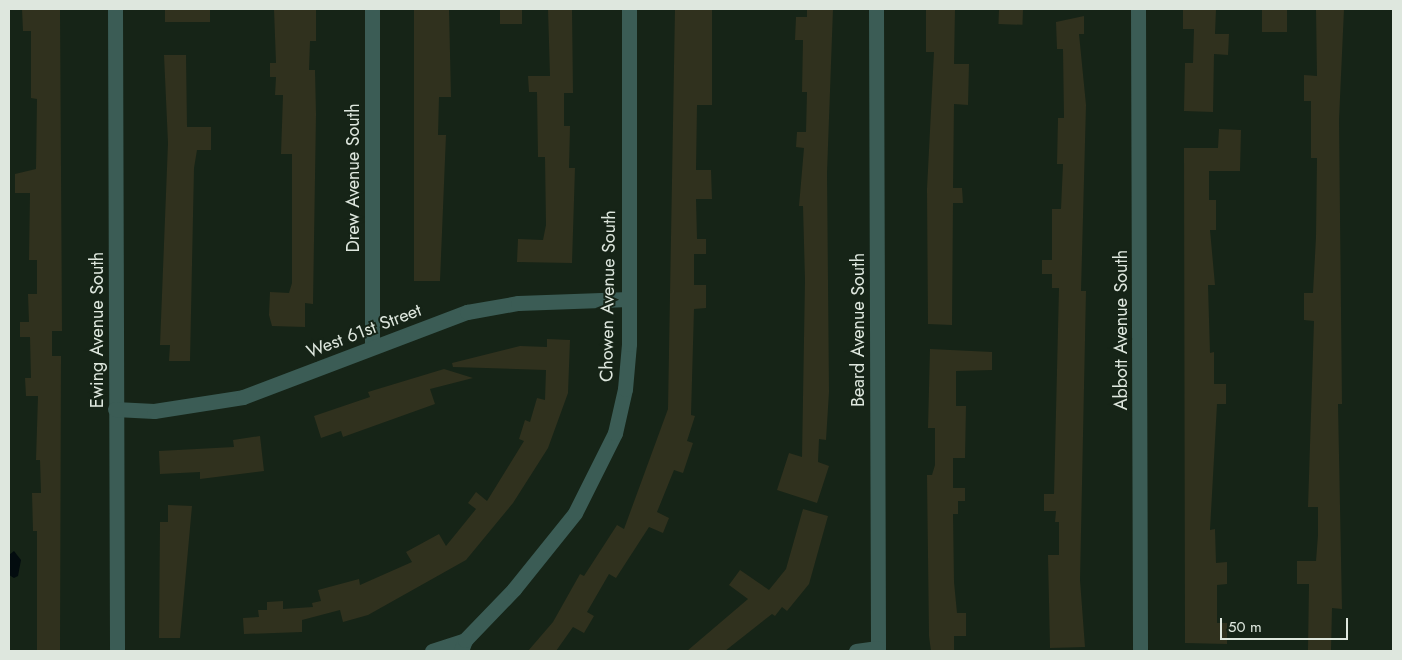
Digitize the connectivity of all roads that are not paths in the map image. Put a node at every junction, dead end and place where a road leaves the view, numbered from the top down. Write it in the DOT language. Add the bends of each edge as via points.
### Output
graph roads {
  1 [pos="115,9"];
  2 [pos="372,9"];
  3 [pos="628,9"];
  4 [pos="876,9"];
  5 [pos="1138,9"];
  6 [pos="628,299"];
  7 [pos="372,347"];
  8 [pos="116,409"];
  9 [pos="463,645"];
  10 [pos="878,650"];
  11 [pos="117,651"];
  12 [pos="432,651"];
  13 [pos="856,651"];
  14 [pos="1140,651"];
  1 -- 8 [label="street, Ewing Avenue South"];
  2 -- 7 [label="street, Drew Avenue South"];
  3 -- 6 [label="street, Chowen Avenue South"];
  4 -- 10 [label="street, Beard Avenue South"];
  5 -- 14 [label="street, Abbott Avenue South"];
  6 -- 7 [label="street, West 61st Street" via="518,303 467,312"];
  6 -- 9 [label="street, Chowen Avenue South" via="625,389 598,474 575,513 514,589"];
  7 -- 8 [label="street, West 61st Street" via="243,397 154,410"];
  8 -- 11 [label="street, Ewing Avenue South"];
  9 -- 12 [label="street"];
  10 -- 13 [label="street"];
}
